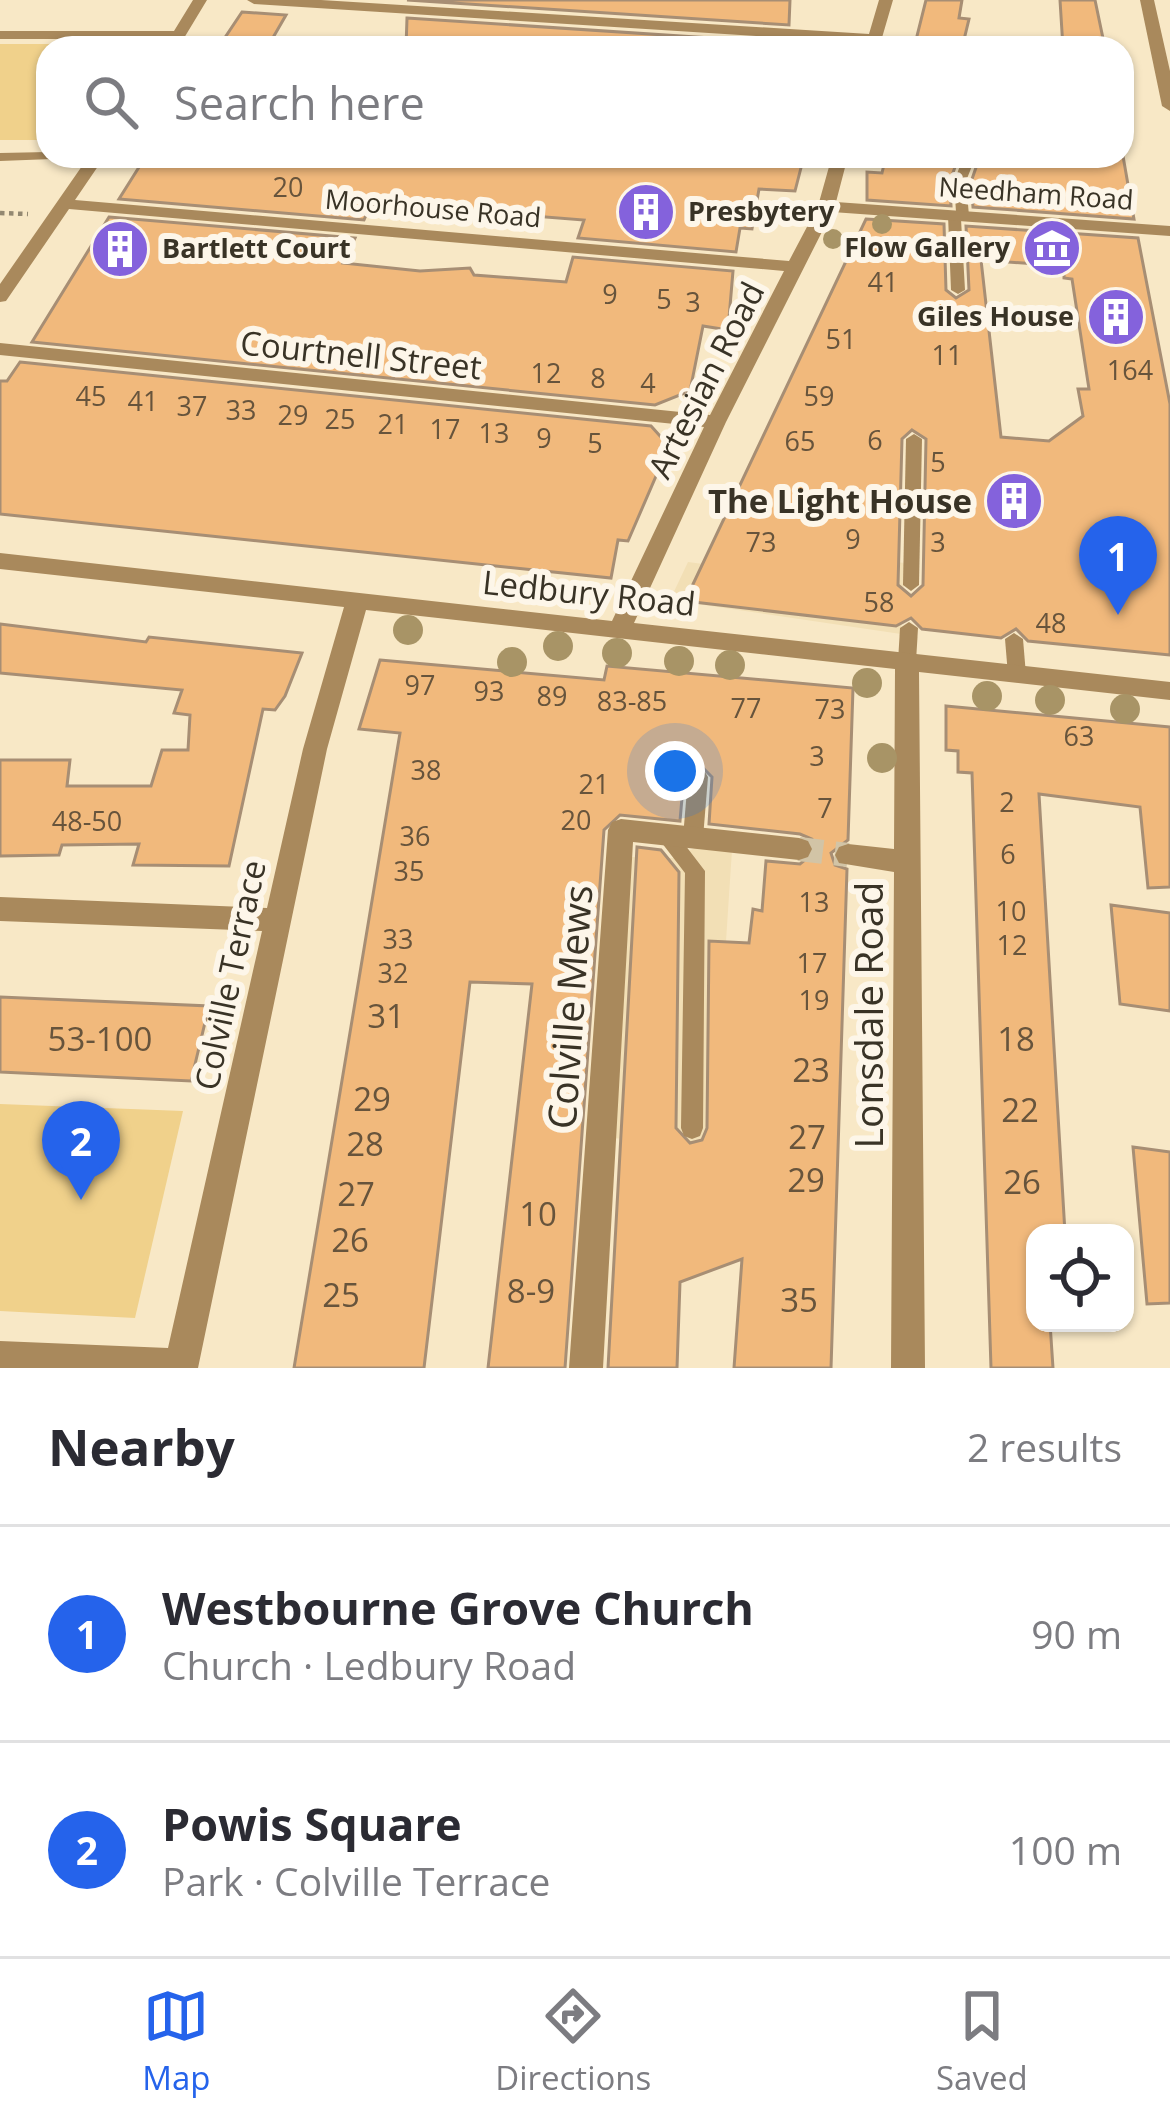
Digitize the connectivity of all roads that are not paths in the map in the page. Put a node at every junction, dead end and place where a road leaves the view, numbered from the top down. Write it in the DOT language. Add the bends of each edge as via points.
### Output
graph roads {
  1 [pos="200,0"];
  2 [pos="254,0"];
  3 [pos="886,0"];
  4 [pos="1147,0"];
  5 [pos="0,35"];
  6 [pos="36,36"];
  7 [pos="179,36"];
  8 [pos="760,36"];
  9 [pos="875,36"];
  10 [pos="1170,106"];
  11 [pos="36,156"];
  12 [pos="0,157"];
  13 [pos="90,168"];
  14 [pos="837,168"];
  15 [pos="965,168"];
  16 [pos="64,204"];
  17 [pos="826,206"];
  18 [pos="959,215"];
  19 [pos="1170,231"];
  20 [pos="796,267"];
  21 [pos="958,290"];
  22 [pos="0,297"];
  23 [pos="0,349"];
  24 [pos="716,422"];
  25 [pos="914,439"];
  26 [pos="0,561"];
  27 [pos="911,585"];
  28 [pos="357,600"];
  29 [pos="909,628"];
  30 [pos="620,629"];
  31 [pos="1014,639"];
  32 [pos="908,662"];
  33 [pos="1017,675"];
  34 [pos="1170,691"];
  35 [pos="698,777"];
  36 [pos="679,836"];
  37 [pos="799,849"];
  38 [pos="848,855"];
  39 [pos="908,862"];
  40 [pos="0,909"];
  41 [pos="278,920"];
  42 [pos="692,1128"];
  43 [pos="0,1358"];
  44 [pos="181,1367"];
  45 [pos="586,1368"];
  46 [pos="908,1368"];
  1 -- 7 [label="street"];
  2 -- 8 [label="street"];
  3 -- 9 [label="street"];
  4 -- 10 [label="street"];
  5 -- 6 [label="street"];
  11 -- 12 [label="lane"];
  13 -- 16 [label="street"];
  14 -- 17 [label="street, Artesian Road"];
  15 -- 18 [label="lane"];
  16 -- 20 [label="street, Moorhouse Road"];
  16 -- 22 [label="street"];
  17 -- 18 [label="street, Needham Road"];
  17 -- 20 [label="street, Artesian Road"];
  18 -- 19 [label="street, Needham Road"];
  18 -- 21 [label="lane"];
  20 -- 24 [label="street, Artesian Road"];
  23 -- 24 [label="street, Courtnell Street"];
  24 -- 30 [label="street, Artesian Road"];
  25 -- 27 [label="lane"];
  26 -- 28 [label="street, Ledbury Road"];
  28 -- 30 [label="street, Ledbury Road"];
  28 -- 41 [label="street, Colville Terrace"];
  29 -- 32 [label="lane"];
  30 -- 32 [label="street, Ledbury Road"];
  31 -- 33 [label="lane"];
  32 -- 33 [label="street, Ledbury Road"];
  32 -- 39 [label="street, Lonsdale Road"];
  33 -- 34 [label="street, Ledbury Road"];
  35 -- 36 [label="lane"];
  36 -- 37 [label="street, Colville Mews"];
  36 -- 42 [label="lane" via="695,871"];
  36 -- 45 [label="street, Colville Mews" via="621,830"];
  38 -- 39 [label="street"];
  39 -- 46 [label="street, Lonsdale Road"];
  40 -- 41 [label="street"];
  41 -- 44 [label="street, Colville Terrace"];
  43 -- 44 [label="street"];
}
